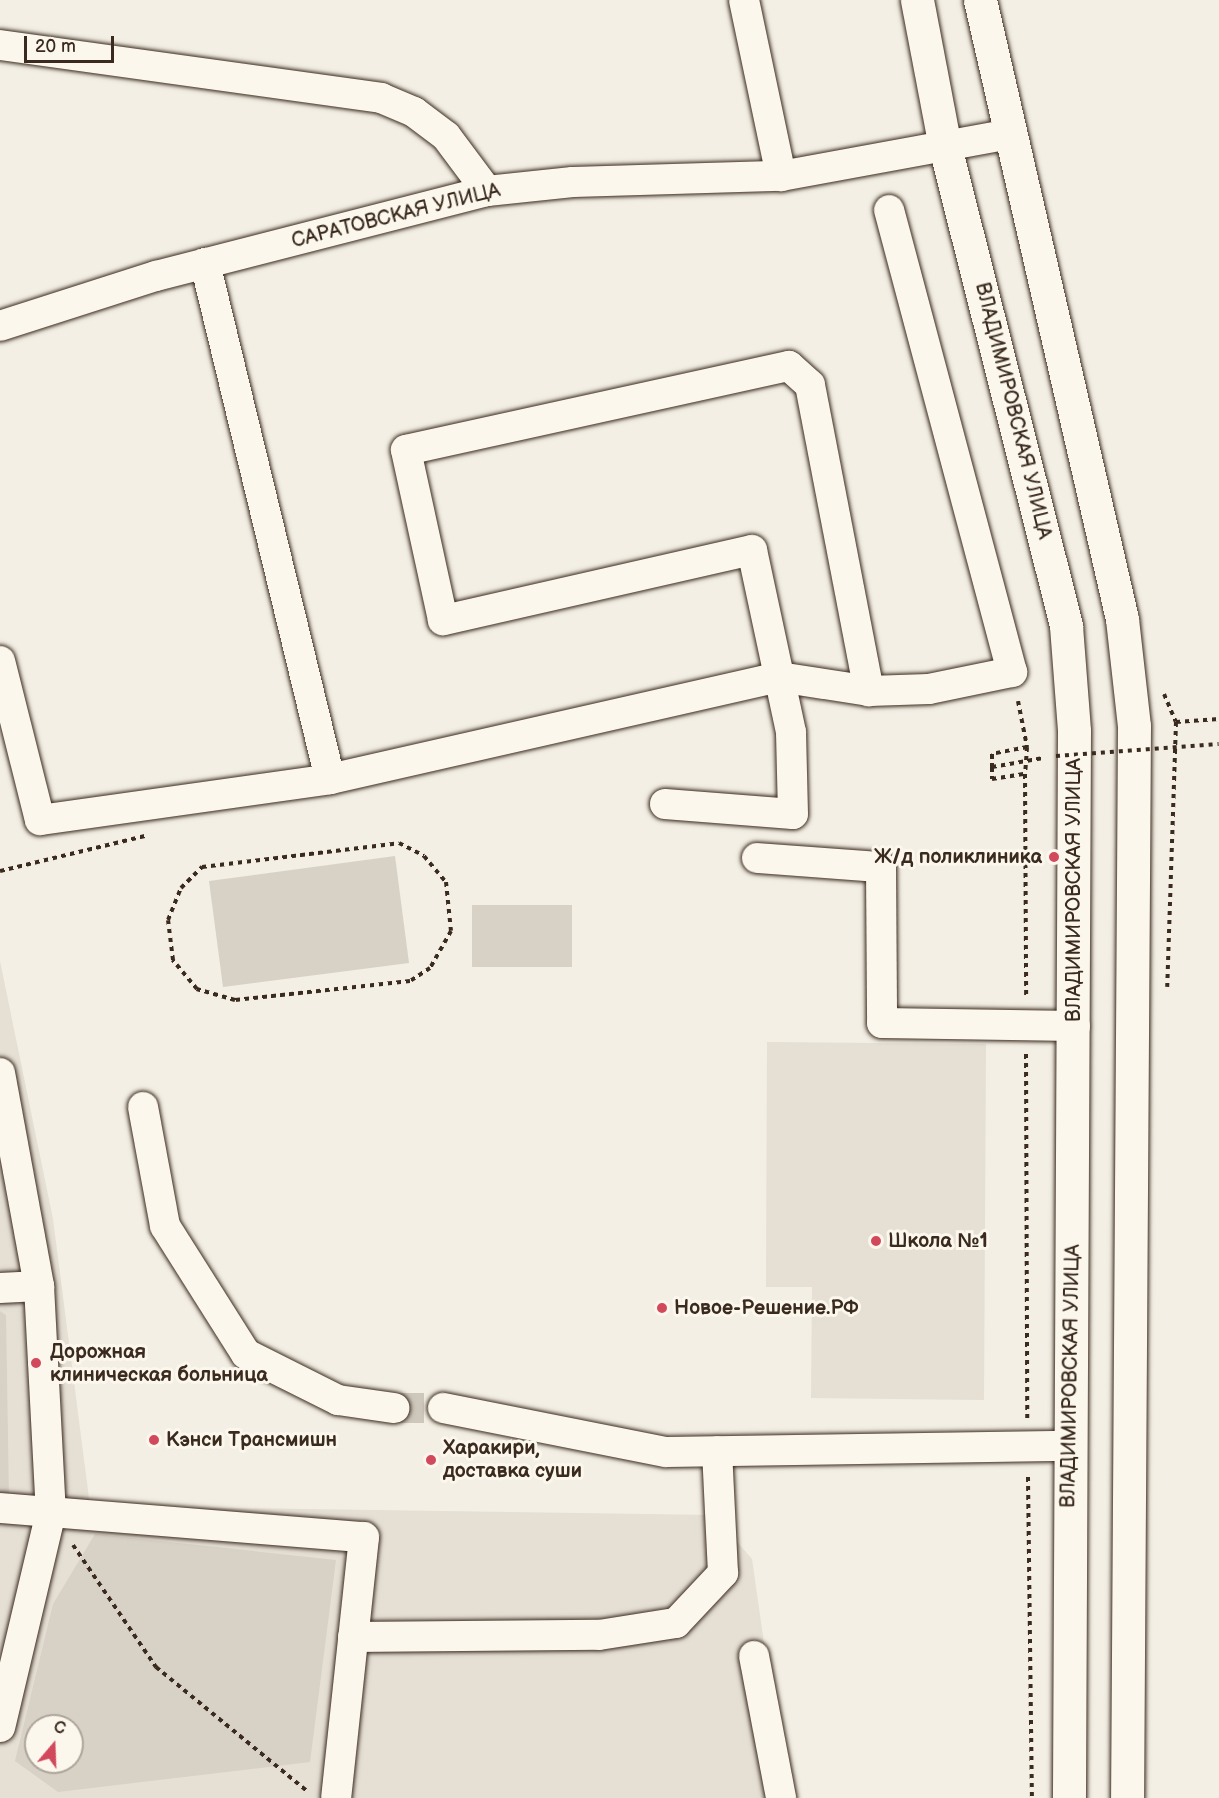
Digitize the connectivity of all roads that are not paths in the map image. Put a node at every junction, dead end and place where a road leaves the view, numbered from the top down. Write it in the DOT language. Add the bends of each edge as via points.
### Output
graph roads {
  1 [pos="744,0"];
  2 [pos="917,0"];
  3 [pos="980,0"];
  4 [pos="0,45"];
  5 [pos="1010,134"];
  6 [pos="945,147"];
  7 [pos="781,176"];
  8 [pos="487,191"];
  9 [pos="889,210"];
  10 [pos="205,263"];
  11 [pos="0,326"];
  12 [pos="0,661"];
  13 [pos="779,677"];
  14 [pos="870,691"];
  15 [pos="330,778"];
  16 [pos="664,804"];
  17 [pos="756,858"];
  18 [pos="1075,1026"];
  19 [pos="0,1073"];
  20 [pos="143,1107"];
  21 [pos="39,1286"];
  22 [pos="0,1288"];
  23 [pos="394,1408"];
  24 [pos="444,1408"];
  25 [pos="1070,1446"];
  26 [pos="717,1451"];
  27 [pos="0,1508"];
  28 [pos="51,1512"];
  29 [pos="353,1637"];
  30 [pos="754,1656"];
  31 [pos="0,1727"];
  32 [pos="336,1798"];
  33 [pos="781,1798"];
  34 [pos="1070,1798"];
  35 [pos="1127,1798"];
  1 -- 7 [label="street"];
  2 -- 6 [label="main road, ВЛАДИМИРОВСКАЯ УЛИЦА"];
  3 -- 5 [label="main road"];
  4 -- 8 [label="street" via="381,98 414,112 446,136"];
  5 -- 6 [label="street, САРАТОВСКАЯ УЛИЦА"];
  5 -- 35 [label="main road" via="1122,619 1134,726"];
  6 -- 7 [label="street, САРАТОВСКАЯ УЛИЦА"];
  6 -- 18 [label="main road, ВЛАДИМИРОВСКАЯ УЛИЦА" via="1065,626 1074,731"];
  7 -- 8 [label="street, САРАТОВСКАЯ УЛИЦА" via="573,182"];
  8 -- 10 [label="street, САРАТОВСКАЯ УЛИЦА"];
  9 -- 14 [label="street" via="1012,672 929,689"];
  10 -- 11 [label="street, САРАТОВСКАЯ УЛИЦА"];
  10 -- 15 [label="street"];
  12 -- 15 [label="street" via="40,820"];
  13 -- 14 [label="street"];
  13 -- 14 [label="street" via="752,550 443,620 405,450 789,366 810,385"];
  13 -- 15 [label="street"];
  13 -- 16 [label="street" via="791,732 793,814"];
  17 -- 18 [label="street" via="881,867 882,1023 1026,1029"];
  18 -- 25 [label="main road, ВЛАДИМИРОВСКАЯ УЛИЦА"];
  19 -- 21 [label="street"];
  20 -- 23 [label="street" via="165,1226 246,1354 338,1400"];
  21 -- 22 [label="street"];
  21 -- 28 [label="street"];
  24 -- 26 [label="street" via="666,1452"];
  25 -- 26 [label="street"];
  25 -- 34 [label="main road, ВЛАДИМИРОВСКАЯ УЛИЦА"];
  26 -- 29 [label="street" via="723,1573 676,1623 599,1635"];
  27 -- 28 [label="street"];
  28 -- 29 [label="street" via="364,1537"];
  28 -- 31 [label="street"];
  29 -- 32 [label="street"];
  30 -- 33 [label="street"];
}
